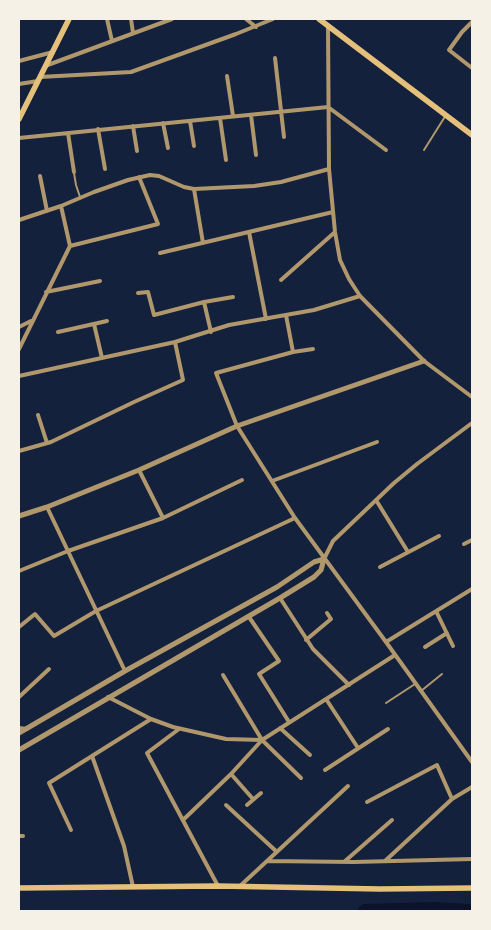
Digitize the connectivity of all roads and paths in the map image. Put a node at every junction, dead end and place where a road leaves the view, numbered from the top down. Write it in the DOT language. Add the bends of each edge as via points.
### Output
graph roads {
  1 [pos="69,19"];
  2 [pos="107,19"];
  3 [pos="131,19"];
  4 [pos="172,19"];
  5 [pos="246,19"];
  6 [pos="273,19"];
  7 [pos="320,19"];
  8 [pos="472,22"];
  9 [pos="328,26"];
  10 [pos="256,27"];
  11 [pos="133,33"];
  12 [pos="112,41"];
  13 [pos="52,52"];
  14 [pos="275,58"];
  15 [pos="19,61"];
  16 [pos="45,66"];
  17 [pos="472,68"];
  18 [pos="227,76"];
  19 [pos="39,79"];
  20 [pos="19,84"];
  21 [pos="328,107"];
  22 [pos="281,112"];
  23 [pos="251,115"];
  24 [pos="446,115"];
  25 [pos="232,116"];
  26 [pos="220,118"];
  27 [pos="19,119"];
  28 [pos="190,120"];
  29 [pos="163,123"];
  30 [pos="133,126"];
  31 [pos="98,129"];
  32 [pos="68,133"];
  33 [pos="472,135"];
  34 [pos="284,137"];
  35 [pos="19,138"];
  36 [pos="194,146"];
  37 [pos="168,148"];
  38 [pos="386,150"];
  39 [pos="424,150"];
  40 [pos="137,151"];
  41 [pos="256,155"];
  42 [pos="226,160"];
  43 [pos="328,169"];
  44 [pos="106,170"];
  45 [pos="74,172"];
  46 [pos="40,176"];
  47 [pos="139,177"];
  48 [pos="194,189"];
  49 [pos="80,197"];
  50 [pos="60,206"];
  51 [pos="47,211"];
  52 [pos="333,212"];
  53 [pos="19,220"];
  54 [pos="249,232"];
  55 [pos="335,232"];
  56 [pos="203,243"];
  57 [pos="70,246"];
  58 [pos="160,253"];
  59 [pos="281,280"];
  60 [pos="100,281"];
  61 [pos="46,292"];
  62 [pos="138,294"];
  63 [pos="360,296"];
  64 [pos="233,297"];
  65 [pos="204,302"];
  66 [pos="286,315"];
  67 [pos="266,319"];
  68 [pos="32,321"];
  69 [pos="107,321"];
  70 [pos="94,324"];
  71 [pos="19,327"];
  72 [pos="58,332"];
  73 [pos="211,332"];
  74 [pos="175,342"];
  75 [pos="19,348"];
  76 [pos="313,349"];
  77 [pos="293,352"];
  78 [pos="102,358"];
  79 [pos="424,361"];
  80 [pos="19,376"];
  81 [pos="472,397"];
  82 [pos="38,415"];
  83 [pos="472,423"];
  84 [pos="237,426"];
  85 [pos="377,442"];
  86 [pos="47,443"];
  87 [pos="19,452"];
  88 [pos="139,470"];
  89 [pos="242,480"];
  90 [pos="272,482"];
  91 [pos="376,500"];
  92 [pos="47,507"];
  93 [pos="19,516"];
  94 [pos="163,518"];
  95 [pos="295,518"];
  96 [pos="440,536"];
  97 [pos="472,540"];
  98 [pos="464,544"];
  99 [pos="68,551"];
  100 [pos="408,552"];
  101 [pos="324,559"];
  102 [pos="380,567"];
  103 [pos="19,571"];
  104 [pos="472,589"];
  105 [pos="280,598"];
  106 [pos="436,611"];
  107 [pos="96,612"];
  108 [pos="327,613"];
  109 [pos="249,616"];
  110 [pos="19,627"];
  111 [pos="447,633"];
  112 [pos="306,640"];
  113 [pos="386,642"];
  114 [pos="453,646"];
  115 [pos="425,647"];
  116 [pos="395,655"];
  117 [pos="49,669"];
  118 [pos="125,671"];
  119 [pos="442,674"];
  120 [pos="223,675"];
  121 [pos="416,683"];
  122 [pos="349,685"];
  123 [pos="421,690"];
  124 [pos="19,697"];
  125 [pos="108,697"];
  126 [pos="326,699"];
  127 [pos="386,704"];
  128 [pos="151,718"];
  129 [pos="289,722"];
  130 [pos="19,728"];
  131 [pos="280,728"];
  132 [pos="28,729"];
  133 [pos="179,729"];
  134 [pos="388,729"];
  135 [pos="19,733"];
  136 [pos="262,740"];
  137 [pos="358,748"];
  138 [pos="19,750"];
  139 [pos="310,755"];
  140 [pos="92,756"];
  141 [pos="472,762"];
  142 [pos="325,770"];
  143 [pos="231,774"];
  144 [pos="301,778"];
  145 [pos="348,786"];
  146 [pos="472,787"];
  147 [pos="261,793"];
  148 [pos="254,799"];
  149 [pos="452,799"];
  150 [pos="367,802"];
  151 [pos="226,805"];
  152 [pos="247,805"];
  153 [pos="183,820"];
  154 [pos="392,820"];
  155 [pos="71,830"];
  156 [pos="277,852"];
  157 [pos="472,859"];
  158 [pos="267,861"];
  159 [pos="385,861"];
  160 [pos="344,862"];
  161 [pos="218,886"];
  162 [pos="133,887"];
  163 [pos="240,887"];
  164 [pos="19,888"];
  165 [pos="472,888"];
  1 -- 13 [label="main road"];
  2 -- 12 [label="street"];
  3 -- 11 [label="street"];
  4 -- 11 [label="street"];
  5 -- 10 [label="street"];
  6 -- 10 [label="street"];
  7 -- 9 [label="main road"];
  8 -- 17 [label="street" via="448,50"];
  9 -- 21 [label="street"];
  9 -- 24 [label="main road"];
  10 -- 19 [label="street" via="131,72"];
  11 -- 12 [label="street"];
  12 -- 16 [label="street"];
  13 -- 15 [label="street"];
  13 -- 16 [label="main road"];
  14 -- 22 [label="street"];
  16 -- 19 [label="main road"];
  18 -- 25 [label="street"];
  19 -- 20 [label="street"];
  19 -- 27 [label="main road"];
  21 -- 22 [label="street"];
  21 -- 38 [label="street"];
  21 -- 43 [label="street"];
  22 -- 23 [label="street"];
  22 -- 34 [label="street"];
  23 -- 25 [label="street"];
  23 -- 41 [label="street"];
  24 -- 33 [label="main road"];
  24 -- 39 [label="lane"];
  25 -- 26 [label="street"];
  26 -- 28 [label="street"];
  26 -- 42 [label="street"];
  28 -- 29 [label="street"];
  28 -- 36 [label="street"];
  29 -- 30 [label="street"];
  29 -- 37 [label="street"];
  30 -- 31 [label="street"];
  30 -- 40 [label="street"];
  31 -- 32 [label="street"];
  31 -- 44 [label="street"];
  32 -- 35 [label="street"];
  32 -- 45 [label="street"];
  43 -- 48 [label="street" via="281,182"];
  43 -- 52 [label="street"];
  45 -- 49 [label="lane"];
  46 -- 51 [label="street"];
  47 -- 48 [label="street" via="159,176 184,188"];
  47 -- 49 [label="street"];
  47 -- 57 [label="street" via="158,224"];
  48 -- 56 [label="street"];
  49 -- 50 [label="street"];
  50 -- 51 [label="street"];
  50 -- 57 [label="street"];
  51 -- 53 [label="street"];
  52 -- 54 [label="street"];
  52 -- 55 [label="street"];
  54 -- 56 [label="street"];
  54 -- 67 [label="street"];
  55 -- 59 [label="street"];
  55 -- 63 [label="street" via="340,260"];
  56 -- 58 [label="street"];
  57 -- 61 [label="street"];
  60 -- 61 [label="street"];
  61 -- 68 [label="street"];
  62 -- 65 [label="street" via="148,292 154,316"];
  63 -- 66 [label="street" via="314,310"];
  63 -- 79 [label="street"];
  64 -- 65 [label="street"];
  65 -- 73 [label="street"];
  66 -- 67 [label="street"];
  66 -- 77 [label="street"];
  67 -- 73 [label="street" via="229,325"];
  68 -- 71 [label="street"];
  68 -- 75 [label="street"];
  69 -- 70 [label="street"];
  70 -- 72 [label="street"];
  70 -- 78 [label="street"];
  73 -- 74 [label="street"];
  74 -- 78 [label="street"];
  74 -- 86 [label="street" via="183,380"];
  76 -- 77 [label="street"];
  77 -- 84 [label="street" via="216,373"];
  78 -- 80 [label="street"];
  79 -- 81 [label="street"];
  79 -- 84 [label="street"];
  82 -- 86 [label="street"];
  83 -- 91 [label="street" via="417,464"];
  84 -- 88 [label="street"];
  84 -- 90 [label="street"];
  85 -- 90 [label="street"];
  86 -- 87 [label="street"];
  88 -- 92 [label="street"];
  88 -- 94 [label="street"];
  89 -- 94 [label="street"];
  90 -- 95 [label="street"];
  91 -- 100 [label="street"];
  91 -- 101 [label="street" via="334,541"];
  92 -- 93 [label="street"];
  92 -- 99 [label="street"];
  94 -- 99 [label="street"];
  95 -- 101 [label="street"];
  95 -- 107 [label="street"];
  96 -- 100 [label="street"];
  97 -- 98 [label="street"];
  99 -- 103 [label="street"];
  99 -- 107 [label="street"];
  100 -- 102 [label="street"];
  101 -- 105 [label="street" via="314,577"];
  101 -- 113 [label="street"];
  101 -- 118 [label="street" via="314,562 277,587"];
  104 -- 106 [label="street"];
  105 -- 109 [label="street"];
  105 -- 112 [label="street"];
  106 -- 111 [label="street"];
  106 -- 113 [label="street"];
  107 -- 110 [label="street" via="54,636 35,614"];
  107 -- 118 [label="street"];
  108 -- 112 [label="street" via="331,619"];
  109 -- 125 [label="street"];
  109 -- 129 [label="street" via="279,661 259,674"];
  111 -- 114 [label="street"];
  111 -- 115 [label="street"];
  112 -- 122 [label="street"];
  113 -- 116 [label="street"];
  116 -- 121 [label="street"];
  116 -- 122 [label="street"];
  117 -- 124 [label="street"];
  118 -- 132 [label="street"];
  119 -- 123 [label="lane"];
  120 -- 136 [label="street"];
  121 -- 123 [label="street"];
  121 -- 127 [label="lane"];
  122 -- 126 [label="street"];
  123 -- 141 [label="street"];
  125 -- 128 [label="street"];
  125 -- 138 [label="street"];
  126 -- 129 [label="street"];
  126 -- 137 [label="street"];
  128 -- 133 [label="street"];
  128 -- 140 [label="street"];
  129 -- 131 [label="street"];
  130 -- 132 [label="street"];
  131 -- 136 [label="street"];
  131 -- 139 [label="street"];
  132 -- 135 [label="street"];
  133 -- 136 [label="street" via="226,739"];
  133 -- 153 [label="street" via="147,753"];
  134 -- 137 [label="street"];
  136 -- 143 [label="street"];
  136 -- 144 [label="street"];
  137 -- 142 [label="street"];
  140 -- 155 [label="street" via="49,783"];
  140 -- 162 [label="street" via="124,846"];
  143 -- 148 [label="street"];
  143 -- 153 [label="street"];
  145 -- 156 [label="street"];
  146 -- 149 [label="street"];
  147 -- 148 [label="street"];
  148 -- 152 [label="street"];
  149 -- 150 [label="street" via="437,766"];
  149 -- 159 [label="street"];
  151 -- 156 [label="street"];
  153 -- 161 [label="street"];
  154 -- 160 [label="street"];
  156 -- 158 [label="street"];
  157 -- 159 [label="street"];
  158 -- 160 [label="street"];
  158 -- 163 [label="street"];
  159 -- 160 [label="street"];
  161 -- 162 [label="main road"];
  161 -- 163 [label="main road"];
  162 -- 164 [label="main road"];
  163 -- 165 [label="main road"];
}
